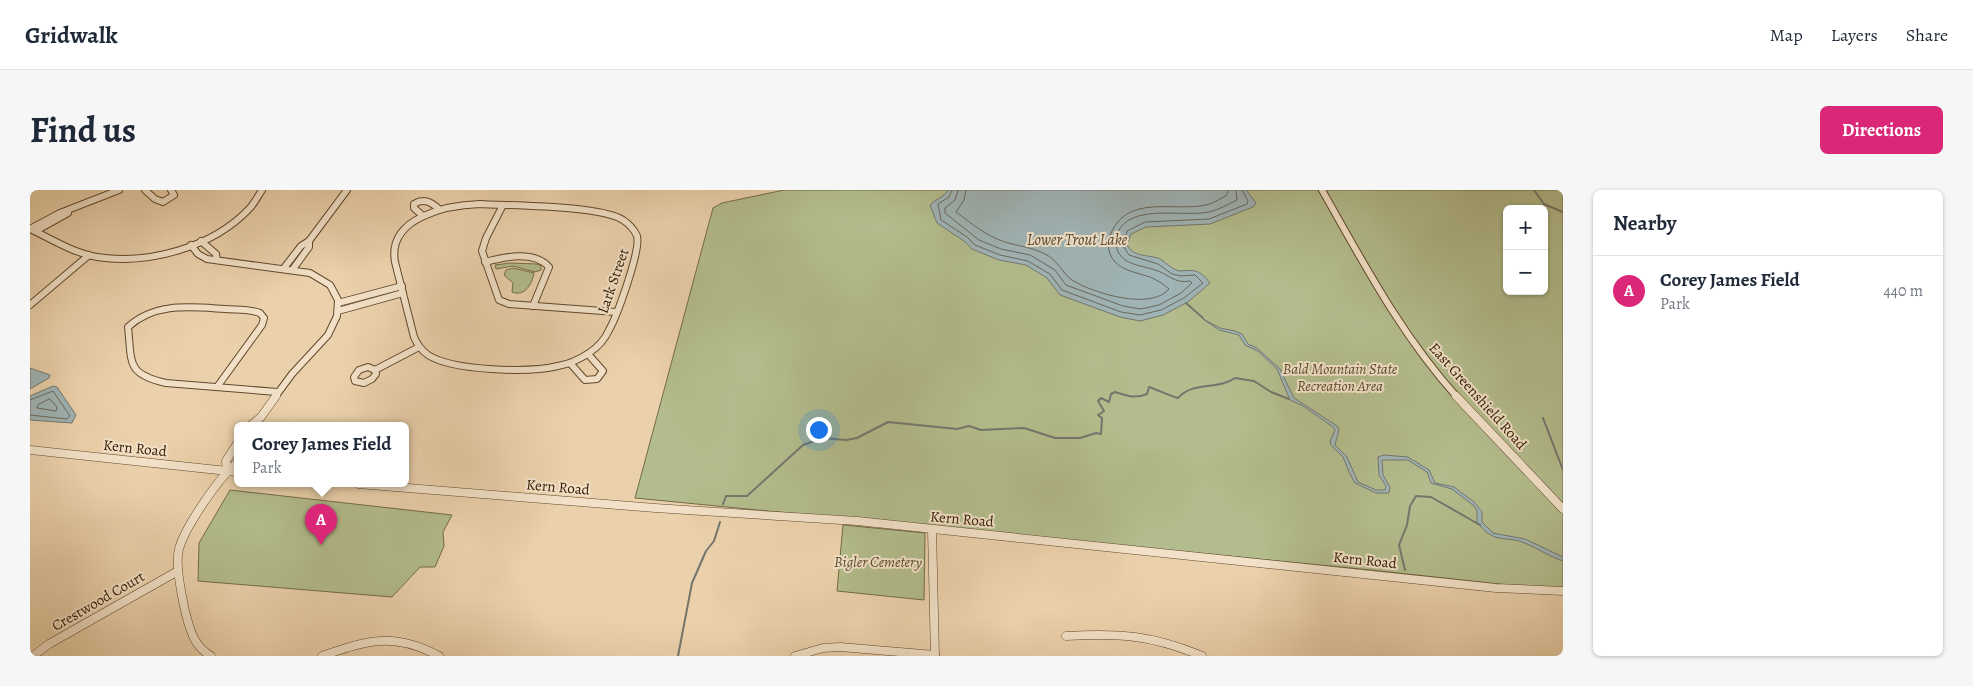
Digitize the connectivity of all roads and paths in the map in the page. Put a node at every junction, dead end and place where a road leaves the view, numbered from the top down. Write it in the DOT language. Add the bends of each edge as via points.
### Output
graph roads {
  1 [pos="119,190"];
  2 [pos="145,190"];
  3 [pos="171,190"];
  4 [pos="262,190"];
  5 [pos="347,190"];
  6 [pos="1322,190"];
  7 [pos="503,205"];
  8 [pos="439,209"];
  9 [pos="423,216"];
  10 [pos="32,229"];
  11 [pos="201,241"];
  12 [pos="309,241"];
  13 [pos="191,245"];
  14 [pos="90,256"];
  15 [pos="217,260"];
  16 [pos="485,262"];
  17 [pos="284,268"];
  18 [pos="293,269"];
  19 [pos="402,290"];
  20 [pos="30,305"];
  21 [pos="533,306"];
  22 [pos="338,307"];
  23 [pos="616,312"];
  24 [pos="419,347"];
  25 [pos="588,354"];
  26 [pos="570,363"];
  27 [pos="375,370"];
  28 [pos="217,387"];
  29 [pos="277,392"];
  30 [pos="261,417"];
  31 [pos="255,422"];
  32 [pos="260,422"];
  33 [pos="234,448"];
  34 [pos="30,450"];
  35 [pos="234,465"];
  36 [pos="227,471"];
  37 [pos="234,472"];
  38 [pos="395,487"];
  39 [pos="1563,509"];
  40 [pos="932,530"];
  41 [pos="178,571"];
  42 [pos="1563,591"];
  43 [pos="1066,636"];
  44 [pos="935,655"];
  45 [pos="33,656"];
  46 [pos="212,656"];
  47 [pos="322,656"];
  48 [pos="439,656"];
  49 [pos="795,656"];
  50 [pos="1202,656"];
  1 -- 10 [label="street"];
  2 -- 3 [label="street" via="160,202 173,197"];
  4 -- 11 [label="street" via="242,216"];
  5 -- 12 [label="street"];
  6 -- 39 [label="street, East Greenshield Road" via="1374,284 1419,350"];
  7 -- 8 [label="street, Lark Street" via="469,204"];
  7 -- 16 [label="street" via="484,242"];
  7 -- 23 [label="street, Lark Street" via="601,212 632,226 637,234 638,248"];
  8 -- 9 [label="street, Lark Street"];
  8 -- 9 [label="street, Lark Street" via="430,201 420,200 413,207"];
  9 -- 19 [label="street, Lark Street" via="406,228 395,246 394,256"];
  10 -- 14 [label="street"];
  11 -- 13 [label="street"];
  11 -- 15 [label="street" via="216,254"];
  12 -- 17 [label="street"];
  12 -- 18 [label="street" via="309,247"];
  13 -- 14 [label="street" via="138,258"];
  13 -- 15 [label="street" via="198,254"];
  14 -- 20 [label="street"];
  15 -- 17 [label="street"];
  16 -- 21 [label="street" via="498,300"];
  16 -- 21 [label="street" via="513,257 545,262 549,267"];
  17 -- 18 [label="street"];
  18 -- 22 [label="street" via="326,281 334,290"];
  19 -- 22 [label="street"];
  19 -- 24 [label="street, Lark Street"];
  21 -- 23 [label="street"];
  22 -- 29 [label="street" via="328,335"];
  23 -- 25 [label="street, Lark Street" via="607,336"];
  24 -- 26 [label="street, Lark Street" via="435,359 456,364 535,370"];
  24 -- 27 [label="street"];
  25 -- 26 [label="street, Lark Street"];
  25 -- 26 [label="street" via="603,371 597,379 585,380"];
  28 -- 28 [label="street" via="159,382 142,376 132,364 128,327 142,316 184,306 260,313 264,318 262,325"];
  28 -- 29 [label="street"];
  29 -- 30 [label="street"];
  30 -- 31 [label="street"];
  30 -- 32 [label="street"];
  33 -- 36 [label="street" via="226,460"];
  34 -- 36 [label="street, Kern Road"];
  35 -- 36 [label="street"];
  36 -- 37 [label="street, Kern Road"];
  36 -- 41 [label="street" via="183,538 178,552"];
  38 -- 40 [label="street, Kern Road" via="857,521"];
  40 -- 42 [label="street, Kern Road" via="1496,588"];
  40 -- 44 [label="street"];
  41 -- 45 [label="street, Crestwood Court"];
  41 -- 46 [label="street" via="192,633 202,651"];
  43 -- 50 [label="street" via="1140,635 1179,645"];
  44 -- 49 [label="street" via="840,647"];
  47 -- 48 [label="street" via="365,641 390,639 413,643"];
}
